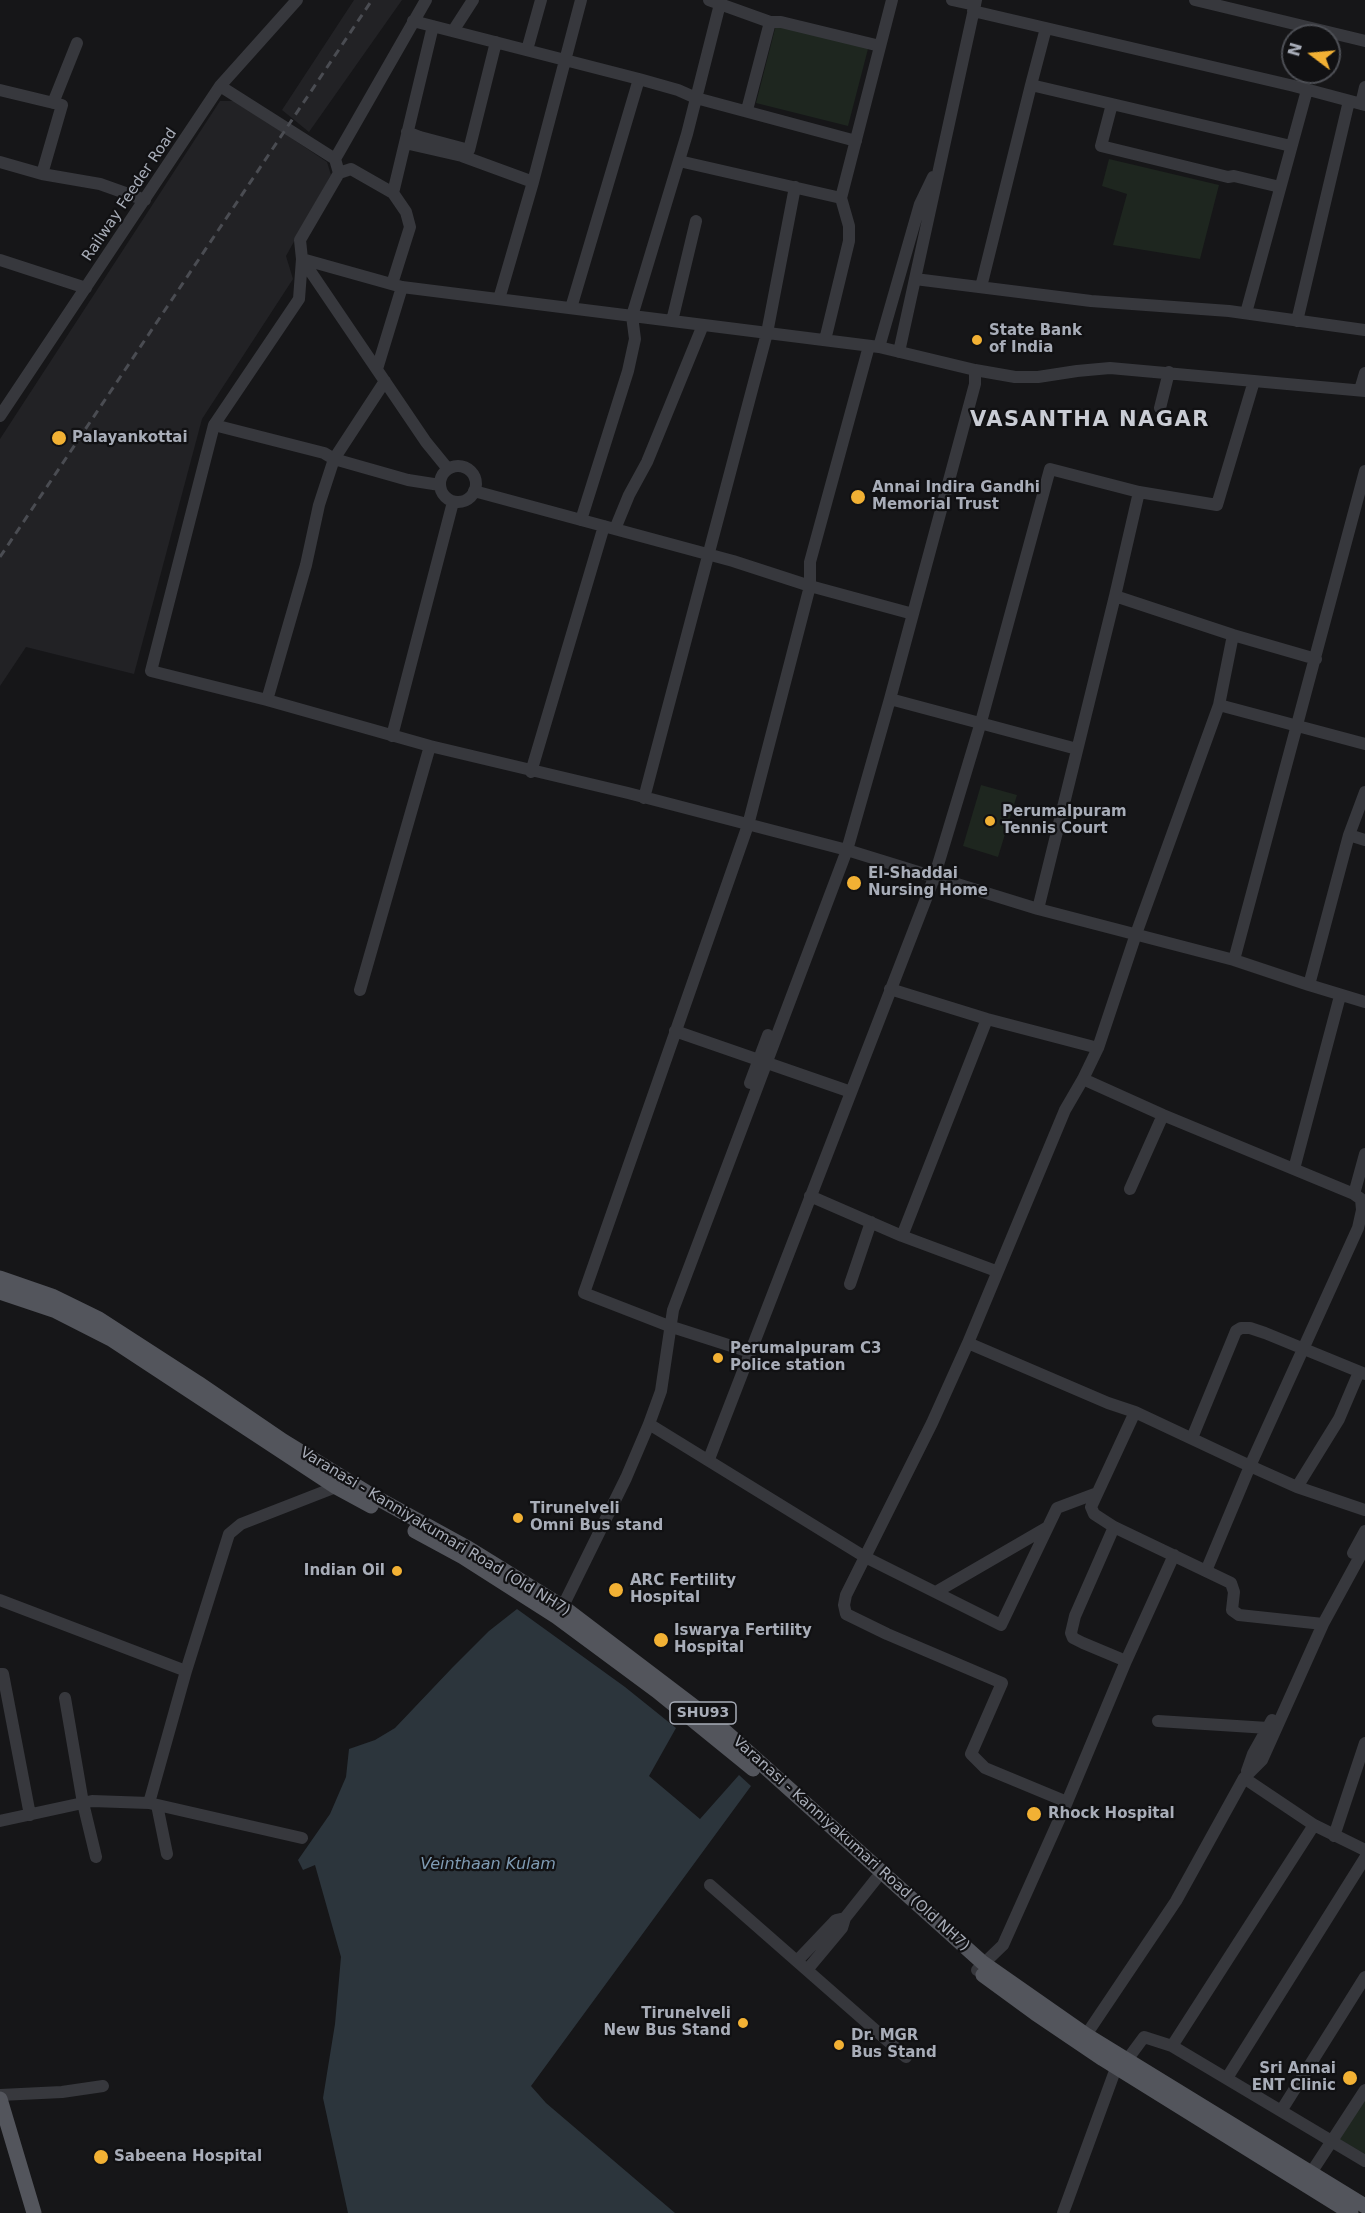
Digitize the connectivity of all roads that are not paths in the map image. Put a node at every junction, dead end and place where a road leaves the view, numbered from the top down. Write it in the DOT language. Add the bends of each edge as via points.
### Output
graph roads {
  1 [pos="297,0"];
  2 [pos="426,0"];
  3 [pos="473,0"];
  4 [pos="541,0"];
  5 [pos="581,0"];
  6 [pos="892,0"];
  7 [pos="952,0"];
  8 [pos="1195,0"];
  9 [pos="717,1"];
  10 [pos="975,5"];
  11 [pos="413,21"];
  12 [pos="770,22"];
  13 [pos="433,26"];
  14 [pos="1046,28"];
  15 [pos="453,31"];
  16 [pos="1365,41"];
  17 [pos="496,42"];
  18 [pos="76,43"];
  19 [pos="880,46"];
  20 [pos="527,50"];
  21 [pos="566,61"];
  22 [pos="639,80"];
  23 [pos="1031,85"];
  24 [pos="220,86"];
  25 [pos="1365,87"];
  26 [pos="0,90"];
  27 [pos="1307,90"];
  28 [pos="696,98"];
  29 [pos="53,103"];
  30 [pos="1358,103"];
  31 [pos="1112,104"];
  32 [pos="747,110"];
  33 [pos="406,138"];
  34 [pos="856,141"];
  35 [pos="1291,146"];
  36 [pos="942,157"];
  37 [pos="335,159"];
  38 [pos="679,161"];
  39 [pos="0,162"];
  40 [pos="339,173"];
  41 [pos="42,174"];
  42 [pos="533,182"];
  43 [pos="795,187"];
  44 [pos="1280,187"];
  45 [pos="393,193"];
  46 [pos="841,198"];
  47 [pos="145,200"];
  48 [pos="696,221"];
  49 [pos="302,259"];
  50 [pos="0,260"];
  51 [pos="915,279"];
  52 [pos="397,286"];
  53 [pos="981,287"];
  54 [pos="86,288"];
  55 [pos="499,299"];
  56 [pos="571,308"];
  57 [pos="1246,313"];
  58 [pos="632,316"];
  59 [pos="672,321"];
  60 [pos="1297,321"];
  61 [pos="703,325"];
  62 [pos="1365,330"];
  63 [pos="767,333"];
  64 [pos="825,340"];
  65 [pos="874,347"];
  66 [pos="899,352"];
  67 [pos="377,369"];
  68 [pos="975,370"];
  69 [pos="1168,372"];
  70 [pos="1365,373"];
  71 [pos="386,381"];
  72 [pos="1254,381"];
  73 [pos="1363,390"];
  74 [pos="1160,408"];
  75 [pos="1,413"];
  76 [pos="214,425"];
  77 [pos="334,459"];
  78 [pos="448,469"];
  79 [pos="1365,471"];
  80 [pos="440,485"];
  81 [pos="474,491"];
  82 [pos="1139,492"];
  83 [pos="453,502"];
  84 [pos="581,520"];
  85 [pos="610,528"];
  86 [pos="708,554"];
  87 [pos="810,586"];
  88 [pos="1115,596"];
  89 [pos="910,613"];
  90 [pos="1233,635"];
  91 [pos="1316,659"];
  92 [pos="890,699"];
  93 [pos="267,700"];
  94 [pos="1219,705"];
  95 [pos="981,722"];
  96 [pos="1297,726"];
  97 [pos="392,736"];
  98 [pos="1365,744"];
  99 [pos="430,746"];
  100 [pos="1077,749"];
  101 [pos="531,772"];
  102 [pos="1365,792"];
  103 [pos="644,798"];
  104 [pos="748,825"];
  105 [pos="1349,835"];
  106 [pos="1365,840"];
  107 [pos="844,849"];
  108 [pos="933,878"];
  109 [pos="1038,909"];
  110 [pos="1136,934"];
  111 [pos="1234,960"];
  112 [pos="1309,985"];
  113 [pos="890,989"];
  114 [pos="360,990"];
  115 [pos="1340,996"];
  116 [pos="1365,1002"];
  117 [pos="987,1019"];
  118 [pos="675,1031"];
  119 [pos="1098,1048"];
  120 [pos="762,1062"];
  121 [pos="1083,1079"];
  122 [pos="851,1092"];
  123 [pos="1163,1115"];
  124 [pos="1365,1154"];
  125 [pos="1294,1169"];
  126 [pos="1130,1189"];
  127 [pos="1354,1194"];
  128 [pos="810,1196"];
  129 [pos="871,1222"];
  130 [pos="902,1236"];
  131 [pos="996,1271"];
  132 [pos="0,1278"];
  133 [pos="850,1284"];
  134 [pos="0,1292"];
  135 [pos="666,1324"];
  136 [pos="968,1342"];
  137 [pos="1304,1348"];
  138 [pos="750,1352"];
  139 [pos="1362,1373"];
  140 [pos="1135,1413"];
  141 [pos="649,1424"];
  142 [pos="1192,1438"];
  143 [pos="709,1459"];
  144 [pos="1250,1466"];
  145 [pos="340,1483"];
  146 [pos="1297,1487"];
  147 [pos="1097,1493"];
  148 [pos="1365,1510"];
  149 [pos="1048,1527"];
  150 [pos="1114,1527"];
  151 [pos="1365,1531"];
  152 [pos="1365,1546"];
  153 [pos="1174,1555"];
  154 [pos="865,1557"];
  155 [pos="1206,1571"];
  156 [pos="936,1592"];
  157 [pos="0,1600"];
  158 [pos="557,1610"];
  159 [pos="1319,1623"];
  160 [pos="1126,1661"];
  161 [pos="186,1671"];
  162 [pos="0,1674"];
  163 [pos="65,1698"];
  164 [pos="1158,1722"];
  165 [pos="1268,1728"];
  166 [pos="1365,1743"];
  167 [pos="1244,1778"];
  168 [pos="1067,1802"];
  169 [pos="83,1803"];
  170 [pos="153,1804"];
  171 [pos="30,1815"];
  172 [pos="0,1821"];
  173 [pos="1314,1825"];
  174 [pos="1334,1836"];
  175 [pos="302,1838"];
  176 [pos="1365,1850"];
  177 [pos="167,1854"];
  178 [pos="96,1857"];
  179 [pos="1365,1858"];
  180 [pos="876,1879"];
  181 [pos="710,1885"];
  182 [pos="845,1918"];
  183 [pos="796,1961"];
  184 [pos="980,1966"];
  185 [pos="807,1970"];
  186 [pos="1365,1977"];
  187 [pos="1083,2039"];
  188 [pos="1172,2046"];
  189 [pos="906,2057"];
  190 [pos="1122,2064"];
  191 [pos="1227,2078"];
  192 [pos="104,2086"];
  193 [pos="1365,2090"];
  194 [pos="0,2097"];
  195 [pos="1281,2111"];
  196 [pos="1333,2142"];
  197 [pos="1365,2161"];
  198 [pos="1307,2179"];
  199 [pos="1365,2206"];
  200 [pos="34,2213"];
  201 [pos="1063,2213"];
  202 [pos="1351,2213"];
  1 -- 24 [label="street, Railway Feeder Road"];
  2 -- 11 [label="street"];
  3 -- 15 [label="street"];
  4 -- 20 [label="street"];
  5 -- 21 [label="street"];
  6 -- 19 [label="street"];
  7 -- 10 [label="street"];
  8 -- 16 [label="street"];
  9 -- 12 [label="street"];
  9 -- 28 [label="street"];
  10 -- 14 [label="street"];
  10 -- 36 [label="street"];
  11 -- 13 [label="street"];
  11 -- 37 [label="street"];
  12 -- 19 [label="street"];
  12 -- 32 [label="street"];
  13 -- 15 [label="street"];
  13 -- 33 [label="street"];
  14 -- 23 [label="street"];
  14 -- 27 [label="street"];
  15 -- 17 [label="street"];
  17 -- 20 [label="street"];
  17 -- 33 [label="street" via="469,150 420,137"];
  18 -- 29 [label="street"];
  19 -- 34 [label="street"];
  20 -- 21 [label="street"];
  21 -- 22 [label="street"];
  21 -- 42 [label="street"];
  22 -- 28 [label="street"];
  22 -- 56 [label="street"];
  23 -- 31 [label="street"];
  23 -- 53 [label="street"];
  24 -- 37 [label="street"];
  24 -- 47 [label="street, Railway Feeder Road"];
  25 -- 30 [label="street"];
  26 -- 29 [label="street"];
  27 -- 30 [label="street"];
  27 -- 35 [label="street"];
  28 -- 32 [label="street"];
  28 -- 38 [label="street"];
  29 -- 41 [label="street" via="62,105"];
  30 -- 60 [label="street"];
  31 -- 35 [label="street"];
  31 -- 44 [label="street" via="1101,146"];
  32 -- 34 [label="street"];
  33 -- 42 [label="street"];
  33 -- 45 [label="street"];
  34 -- 46 [label="street"];
  35 -- 44 [label="street"];
  36 -- 51 [label="street"];
  36 -- 65 [label="street" via="920,204"];
  37 -- 40 [label="street"];
  38 -- 43 [label="street"];
  38 -- 58 [label="street"];
  39 -- 41 [label="street"];
  40 -- 45 [label="street" via="351,169"];
  40 -- 49 [label="street" via="300,240"];
  41 -- 47 [label="street" via="100,184"];
  42 -- 55 [label="street"];
  43 -- 46 [label="street"];
  43 -- 63 [label="street"];
  44 -- 57 [label="street"];
  45 -- 52 [label="street" via="410,226"];
  46 -- 64 [label="street" via="849,240"];
  47 -- 54 [label="street, Railway Feeder Road"];
  48 -- 59 [label="street"];
  49 -- 52 [label="street"];
  49 -- 67 [label="street"];
  49 -- 76 [label="street" via="299,299"];
  50 -- 54 [label="street"];
  51 -- 53 [label="street"];
  51 -- 66 [label="street"];
  52 -- 55 [label="street"];
  52 -- 67 [label="street"];
  53 -- 57 [label="street" via="1090,301"];
  54 -- 75 [label="street, Railway Feeder Road"];
  55 -- 56 [label="street"];
  56 -- 58 [label="street"];
  57 -- 60 [label="street"];
  58 -- 59 [label="street"];
  58 -- 84 [label="street" via="635,339 628,371"];
  59 -- 61 [label="street"];
  60 -- 62 [label="street"];
  61 -- 63 [label="street"];
  61 -- 85 [label="street" via="647,462"];
  63 -- 64 [label="street"];
  63 -- 86 [label="street"];
  64 -- 65 [label="street"];
  65 -- 66 [label="street"];
  65 -- 87 [label="street" via="810,562"];
  66 -- 68 [label="street"];
  67 -- 71 [label="street"];
  68 -- 69 [label="street" via="1027,378 1099,369"];
  68 -- 89 [label="street" via="975,384"];
  69 -- 72 [label="street"];
  69 -- 74 [label="street"];
  70 -- 73 [label="street"];
  71 -- 77 [label="street"];
  71 -- 78 [label="street"];
  72 -- 73 [label="street"];
  72 -- 82 [label="street" via="1217,505"];
  76 -- 77 [label="street" via="324,453"];
  76 -- 93 [label="street" via="151,671"];
  77 -- 80 [label="street"];
  77 -- 93 [label="street"];
  78 -- 80 [label="street"];
  78 -- 81 [label="street" via="467,469 476,481"];
  79 -- 91 [label="street"];
  80 -- 83 [label="street" via="444,496"];
  81 -- 83 [label="street" via="468,499"];
  81 -- 84 [label="street"];
  82 -- 88 [label="street"];
  82 -- 95 [label="street" via="1050,469"];
  83 -- 97 [label="street"];
  84 -- 85 [label="street"];
  85 -- 86 [label="street"];
  85 -- 101 [label="street"];
  86 -- 87 [label="street"];
  86 -- 103 [label="street"];
  87 -- 89 [label="street"];
  87 -- 104 [label="street"];
  88 -- 90 [label="street"];
  88 -- 100 [label="street"];
  89 -- 92 [label="street"];
  89 -- 107 [label="street"];
  90 -- 91 [label="street"];
  90 -- 94 [label="street"];
  91 -- 96 [label="street"];
  92 -- 95 [label="street"];
  92 -- 107 [label="street"];
  93 -- 97 [label="street"];
  94 -- 96 [label="street"];
  94 -- 110 [label="street"];
  95 -- 100 [label="street"];
  95 -- 108 [label="street"];
  96 -- 98 [label="street"];
  96 -- 111 [label="street"];
  97 -- 99 [label="street"];
  99 -- 101 [label="street"];
  99 -- 114 [label="street"];
  100 -- 109 [label="street"];
  101 -- 103 [label="street"];
  102 -- 105 [label="street"];
  103 -- 104 [label="street"];
  104 -- 107 [label="street"];
  104 -- 118 [label="street"];
  105 -- 106 [label="street"];
  105 -- 112 [label="street"];
  107 -- 108 [label="street"];
  107 -- 120 [label="street"];
  108 -- 109 [label="street"];
  108 -- 113 [label="street"];
  109 -- 110 [label="street"];
  110 -- 111 [label="street"];
  110 -- 119 [label="street"];
  111 -- 112 [label="street"];
  112 -- 115 [label="street"];
  113 -- 117 [label="street"];
  113 -- 122 [label="street"];
  115 -- 116 [label="street"];
  115 -- 125 [label="street"];
  117 -- 119 [label="street"];
  117 -- 130 [label="street"];
  118 -- 120 [label="street"];
  118 -- 135 [label="street" via="584,1293"];
  119 -- 121 [label="street"];
  120 -- 122 [label="street"];
  120 -- 135 [label="street"];
  121 -- 123 [label="street"];
  121 -- 131 [label="street" via="1065,1110"];
  122 -- 128 [label="street"];
  123 -- 125 [label="street"];
  123 -- 126 [label="street"];
  124 -- 127 [label="street"];
  125 -- 127 [label="street"];
  127 -- 137 [label="street" via="1361,1199 1358,1228"];
  128 -- 129 [label="street"];
  128 -- 138 [label="street"];
  129 -- 130 [label="street"];
  129 -- 133 [label="street"];
  130 -- 131 [label="street"];
  131 -- 136 [label="street"];
  132 -- 145 [label="main road, Varanasi - Kanniyakumari Road (Old NH7) / SHU93" via="52,1296 99,1319"];
  134 -- 145 [label="main road, Varanasi - Kanniyakumari Road (Old NH7) / SHU93" via="56,1311 111,1339"];
  135 -- 138 [label="street"];
  135 -- 141 [label="street" via="661,1391"];
  135 -- 158 [label="street" via="647,1407"];
  136 -- 140 [label="street"];
  136 -- 154 [label="street"];
  137 -- 139 [label="street"];
  137 -- 142 [label="street" via="1250,1328 1236,1331"];
  137 -- 144 [label="street"];
  138 -- 143 [label="street"];
  139 -- 146 [label="street"];
  140 -- 142 [label="street"];
  140 -- 147 [label="street"];
  141 -- 143 [label="street"];
  141 -- 158 [label="street" via="626,1478"];
  142 -- 144 [label="street"];
  143 -- 154 [label="street"];
  144 -- 146 [label="street"];
  144 -- 155 [label="street"];
  145 -- 158 [label="main road, Varanasi - Kanniyakumari Road (Old NH7) / SHU93"];
  145 -- 161 [label="street" via="241,1524 229,1534"];
  146 -- 148 [label="street"];
  147 -- 149 [label="street" via="1057,1508"];
  147 -- 150 [label="street" via="1091,1510"];
  149 -- 156 [label="street"];
  149 -- 156 [label="street" via="1001,1625"];
  150 -- 153 [label="street"];
  150 -- 160 [label="street" via="1071,1633 1073,1638"];
  151 -- 159 [label="street"];
  152 -- 159 [label="street"];
  153 -- 155 [label="street"];
  153 -- 160 [label="street"];
  154 -- 156 [label="street"];
  154 -- 168 [label="street" via="846,1595 846,1614 1002,1683 971,1754 984,1768"];
  155 -- 159 [label="street" via="1231,1583 1232,1610 1239,1615"];
  157 -- 161 [label="street"];
  158 -- 180 [label="main road, Varanasi - Kanniyakumari Road (Old NH7) / SHU93" via="760,1774"];
  158 -- 184 [label="main road, Varanasi - Kanniyakumari Road (Old NH7) / SHU93" via="717,1724"];
  159 -- 165 [label="street"];
  159 -- 167 [label="street" via="1262,1760"];
  160 -- 168 [label="street"];
  161 -- 170 [label="street"];
  162 -- 171 [label="street"];
  163 -- 169 [label="street"];
  164 -- 165 [label="street"];
  165 -- 167 [label="street"];
  166 -- 174 [label="street"];
  167 -- 173 [label="street"];
  167 -- 187 [label="street" via="1176,1901"];
  168 -- 184 [label="street" via="1004,1946"];
  169 -- 170 [label="street"];
  169 -- 171 [label="street"];
  169 -- 178 [label="street"];
  170 -- 175 [label="street"];
  170 -- 177 [label="street"];
  171 -- 172 [label="street"];
  173 -- 174 [label="street"];
  173 -- 188 [label="street"];
  174 -- 176 [label="street"];
  179 -- 191 [label="street"];
  180 -- 182 [label="street"];
  180 -- 184 [label="main road, Varanasi - Kanniyakumari Road (Old NH7) / SHU93"];
  181 -- 183 [label="street"];
  182 -- 183 [label="street" via="836,1920"];
  182 -- 185 [label="street" via="842,1928"];
  183 -- 185 [label="street"];
  184 -- 187 [label="main road, Varanasi - Kanniyakumari Road (Old NH7) / SHU93" via="1035,2013"];
  185 -- 189 [label="street"];
  186 -- 195 [label="street"];
  187 -- 190 [label="main road, Varanasi - Kanniyakumari Road (Old NH7) / SHU93"];
  188 -- 190 [label="street" via="1144,2037"];
  188 -- 191 [label="street"];
  190 -- 198 [label="main road, Varanasi - Kanniyakumari Road (Old NH7) / SHU93"];
  190 -- 201 [label="street"];
  191 -- 195 [label="street"];
  192 -- 194 [label="street"];
  193 -- 196 [label="street"];
  194 -- 200 [label="main road"];
  195 -- 196 [label="street"];
  196 -- 197 [label="street"];
  196 -- 198 [label="street"];
  198 -- 199 [label="main road, Varanasi - Kanniyakumari Road (Old NH7) / SHU93"];
  198 -- 202 [label="main road, Varanasi - Kanniyakumari Road (Old NH7) / SHU93"];
}
